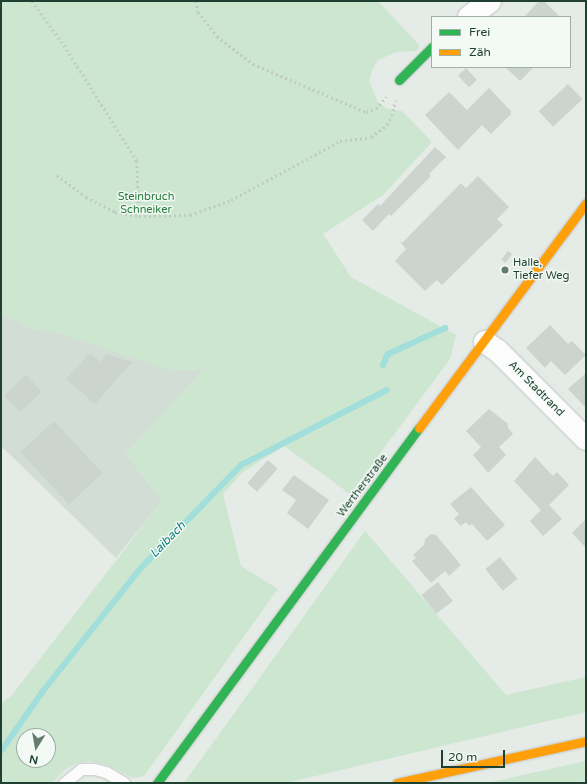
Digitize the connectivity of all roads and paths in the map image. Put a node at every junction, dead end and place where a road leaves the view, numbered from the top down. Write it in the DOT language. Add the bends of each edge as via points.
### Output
graph roads {
  1 [pos="32,1"];
  2 [pos="196,1"];
  3 [pos="490,1"];
  4 [pos="470,16"];
  5 [pos="431,48"];
  6 [pos="399,80"];
  7 [pos="57,176"];
  8 [pos="586,203"];
  9 [pos="139,216"];
  10 [pos="485,342"];
  11 [pos="586,439"];
  12 [pos="586,741"];
  13 [pos="64,783"];
  14 [pos="124,783"];
  15 [pos="157,783"];
  16 [pos="397,783"];
  1 -- 9 [label="path" via="64,45 137,161"];
  2 -- 6 [label="path" via="198,12 217,36 253,64 354,109 366,112 376,109"];
  3 -- 4 [label="street"];
  5 -- 6 [label="street"];
  6 -- 9 [label="path" via="392,116 387,125 371,137 340,141 231,200 190,215"];
  7 -- 9 [label="path" via="86,197 109,209"];
  8 -- 10 [label="street, Wertherstraße"];
  10 -- 11 [label="street, Am Stadtrand" via="498,351"];
  10 -- 15 [label="street, Wertherstraße"];
  12 -- 16 [label="street"];
  13 -- 14 [label="lane" via="80,769 106,772"];
}
